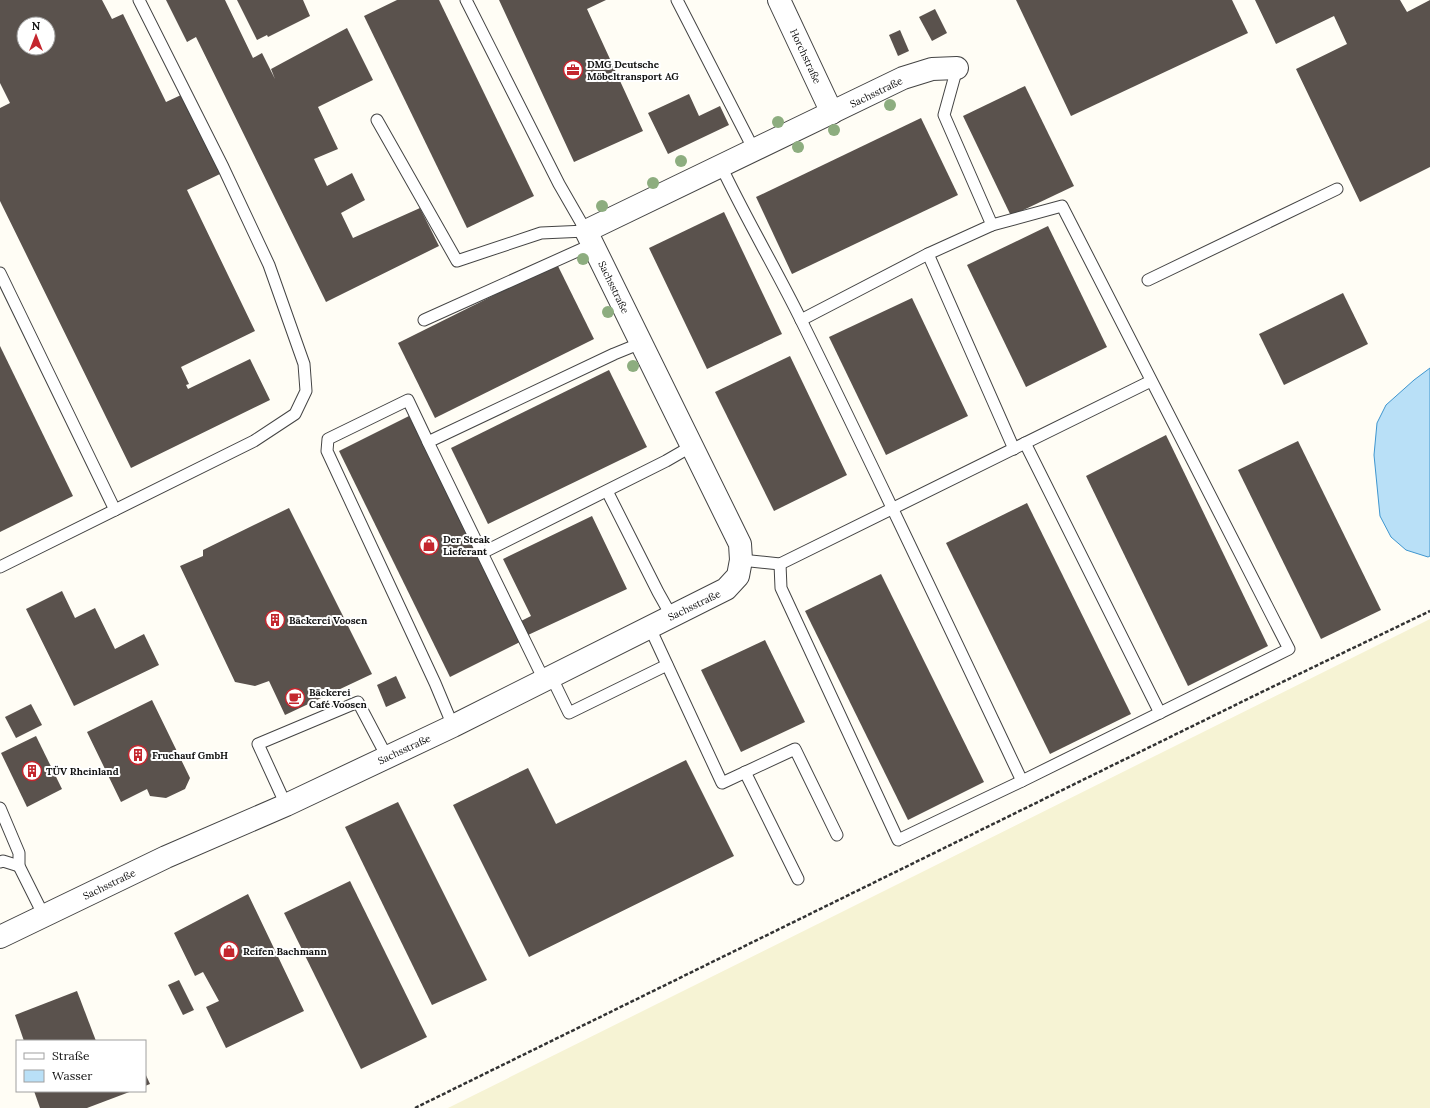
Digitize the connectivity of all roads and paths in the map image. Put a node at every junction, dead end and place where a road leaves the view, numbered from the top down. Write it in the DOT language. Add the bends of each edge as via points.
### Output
graph roads {
  1 [pos="139,0"];
  2 [pos="466,0"];
  3 [pos="677,0"];
  4 [pos="779,0"];
  5 [pos="957,68"];
  6 [pos="832,113"];
  7 [pos="377,120"];
  8 [pos="754,150"];
  9 [pos="721,166"];
  10 [pos="1337,189"];
  11 [pos="992,225"];
  12 [pos="590,237"];
  13 [pos="928,254"];
  14 [pos="0,273"];
  15 [pos="1148,280"];
  16 [pos="424,320"];
  17 [pos="801,320"];
  18 [pos="641,343"];
  19 [pos="1151,381"];
  20 [pos="428,442"];
  21 [pos="1025,443"];
  22 [pos="692,446"];
  23 [pos="1014,448"];
  24 [pos="607,491"];
  25 [pos="892,507"];
  26 [pos="115,510"];
  27 [pos="482,553"];
  28 [pos="740,560"];
  29 [pos="780,564"];
  30 [pos="0,567"];
  31 [pos="1430,611"];
  32 [pos="672,616"];
  33 [pos="650,628"];
  34 [pos="667,665"];
  35 [pos="548,678"];
  36 [pos="1160,713"];
  37 [pos="453,726"];
  38 [pos="387,757"];
  39 [pos="745,772"];
  40 [pos="1022,781"];
  41 [pos="286,805"];
  42 [pos="0,808"];
  43 [pos="837,835"];
  44 [pos="0,862"];
  45 [pos="19,866"];
  46 [pos="798,879"];
  47 [pos="44,916"];
  48 [pos="0,937"];
  49 [pos="415,1108"];
  1 -- 26 [label="lane" via="269,264 304,364 306,391 295,414 254,441"];
  2 -- 12 [label="lane" via="559,184"];
  3 -- 8 [label="lane"];
  4 -- 6 [label="street, Horchstraße"];
  5 -- 6 [label="street, Sachsstraße" via="932,69 903,78"];
  5 -- 11 [label="lane" via="944,115"];
  6 -- 8 [label="street, Sachsstraße"];
  7 -- 12 [label="lane" via="457,261 541,233"];
  8 -- 9 [label="street, Sachsstraße"];
  9 -- 12 [label="street, Sachsstraße"];
  9 -- 17 [label="lane"];
  10 -- 15 [label="lane"];
  11 -- 13 [label="lane"];
  11 -- 19 [label="lane" via="1062,206"];
  12 -- 16 [label="lane"];
  12 -- 18 [label="street, Sachsstraße"];
  13 -- 17 [label="lane"];
  13 -- 23 [label="lane"];
  14 -- 26 [label="lane"];
  17 -- 25 [label="lane"];
  18 -- 20 [label="lane" via="606,357"];
  18 -- 22 [label="street, Sachsstraße"];
  19 -- 21 [label="lane"];
  19 -- 36 [label="lane" via="1289,649"];
  20 -- 27 [label="lane"];
  20 -- 37 [label="lane" via="408,400 328,439 326,451"];
  21 -- 23 [label="lane"];
  21 -- 36 [label="lane"];
  22 -- 24 [label="lane"];
  22 -- 28 [label="street, Sachsstraße" via="740,544"];
  23 -- 25 [label="lane"];
  24 -- 27 [label="lane"];
  24 -- 32 [label="lane"];
  25 -- 29 [label="lane"];
  25 -- 40 [label="lane"];
  26 -- 30 [label="lane"];
  27 -- 35 [label="lane"];
  28 -- 29 [label="lane"];
  28 -- 32 [label="street, Sachsstraße" via="738,576 726,589"];
  29 -- 40 [label="lane" via="781,588 898,840"];
  31 -- 49 [label="path"];
  32 -- 33 [label="street, Sachsstraße"];
  33 -- 34 [label="lane"];
  33 -- 35 [label="street, Sachsstraße"];
  34 -- 35 [label="lane" via="568,713"];
  34 -- 39 [label="lane" via="722,783"];
  35 -- 37 [label="street, Sachsstraße"];
  36 -- 40 [label="lane"];
  37 -- 38 [label="street, Sachsstraße"];
  38 -- 41 [label="street, Sachsstraße"];
  38 -- 41 [label="lane" via="358,702 258,744"];
  39 -- 43 [label="lane" via="796,749"];
  39 -- 46 [label="lane"];
  41 -- 47 [label="street, Sachsstraße" via="166,857"];
  42 -- 45 [label="lane" via="19,853"];
  44 -- 45 [label="lane"];
  45 -- 47 [label="lane"];
  47 -- 48 [label="street, Sachsstraße"];
}
